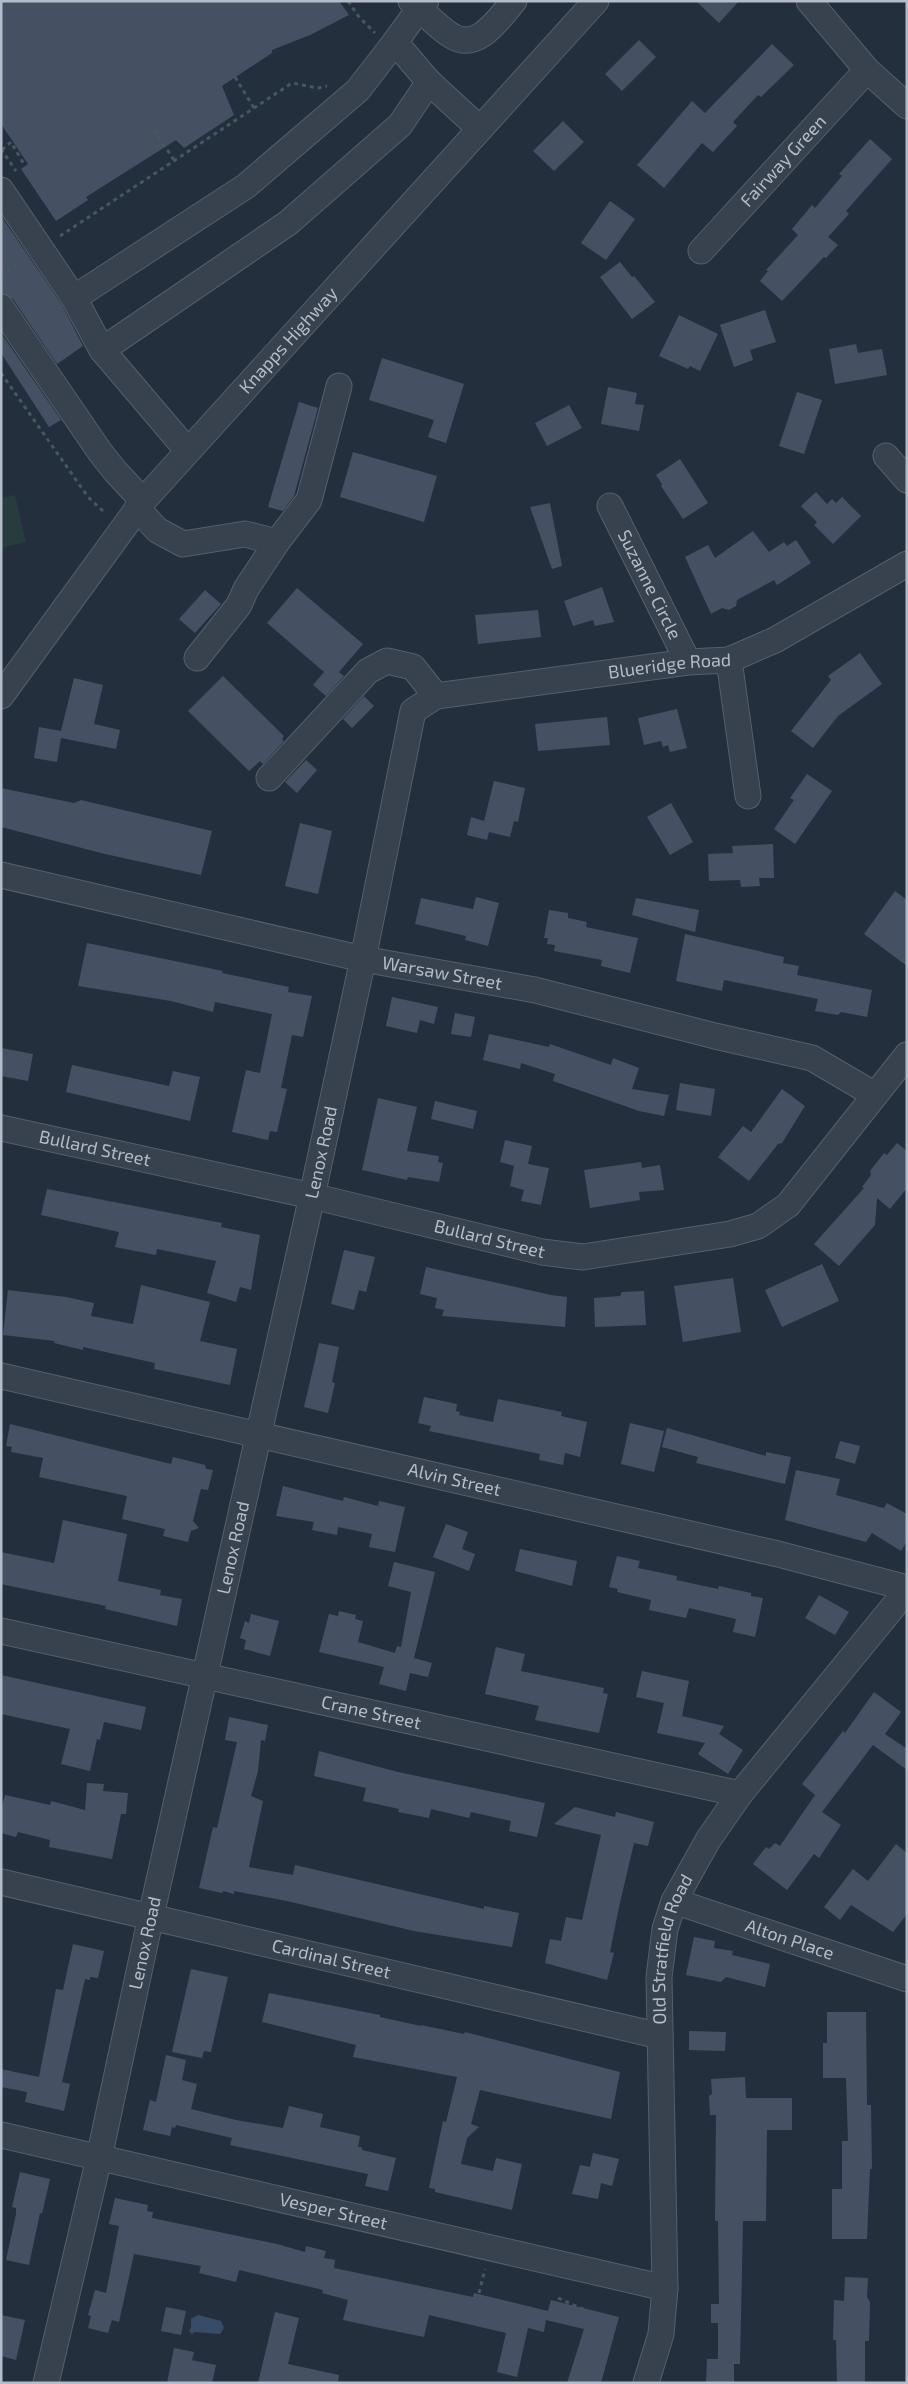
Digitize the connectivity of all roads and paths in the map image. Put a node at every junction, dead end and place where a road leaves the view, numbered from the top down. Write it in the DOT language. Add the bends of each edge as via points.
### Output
graph roads {
  1 [pos="348,1"];
  2 [pos="514,1"];
  3 [pos="596,1"];
  4 [pos="809,1"];
  5 [pos="419,4"];
  6 [pos="384,35"];
  7 [pos="370,41"];
  8 [pos="867,70"];
  9 [pos="235,77"];
  10 [pos="334,80"];
  11 [pos="429,82"];
  12 [pos="907,106"];
  13 [pos="254,108"];
  14 [pos="480,128"];
  15 [pos="154,130"];
  16 [pos="2,150"];
  17 [pos="174,160"];
  18 [pos="25,166"];
  19 [pos="1,190"];
  20 [pos="41,249"];
  21 [pos="701,251"];
  22 [pos="1,276"];
  23 [pos="74,298"];
  24 [pos="1,307"];
  25 [pos="102,350"];
  26 [pos="1,373"];
  27 [pos="339,386"];
  28 [pos="187,450"];
  29 [pos="886,456"];
  30 [pos="907,480"];
  31 [pos="140,504"];
  32 [pos="610,506"];
  33 [pos="103,511"];
  34 [pos="277,542"];
  35 [pos="907,564"];
  36 [pos="197,658"];
  37 [pos="729,660"];
  38 [pos="688,662"];
  39 [pos="1,696"];
  40 [pos="436,696"];
  41 [pos="413,711"];
  42 [pos="269,778"];
  43 [pos="748,796"];
  44 [pos="1,875"];
  45 [pos="364,959"];
  46 [pos="907,1056"];
  47 [pos="875,1096"];
  48 [pos="1,1128"];
  49 [pos="312,1196"];
  50 [pos="1,1376"];
  51 [pos="258,1434"];
  52 [pos="907,1589"];
  53 [pos="1,1630"];
  54 [pos="206,1676"];
  55 [pos="740,1794"];
  56 [pos="1,1882"];
  57 [pos="674,1901"];
  58 [pos="151,1916"];
  59 [pos="907,1979"];
  60 [pos="660,2036"];
  61 [pos="1,2135"];
  62 [pos="99,2158"];
  63 [pos="665,2288"];
  64 [pos="558,2298"];
  65 [pos="587,2311"];
  66 [pos="46,2383"];
  67 [pos="646,2383"];
  1 -- 6 [label="path" via="359,17"];
  2 -- 5 [label="street" via="486,33 471,40 453,37"];
  3 -- 14 [label="street, Knapps Highway"];
  4 -- 8 [label="street"];
  5 -- 6 [label="street"];
  6 -- 7 [label="path"];
  6 -- 11 [label="street"];
  6 -- 23 [label="street" via="358,90 246,186"];
  8 -- 12 [label="street"];
  8 -- 21 [label="street, Fairway Green"];
  9 -- 13 [label="path"];
  10 -- 13 [label="path" via="328,86 318,88 292,83"];
  11 -- 14 [label="street"];
  11 -- 25 [label="street" via="400,125 288,223"];
  13 -- 17 [label="path"];
  14 -- 28 [label="street, Knapps Highway"];
  15 -- 17 [label="path"];
  16 -- 18 [label="path" via="11,142"];
  17 -- 20 [label="path"];
  19 -- 20 [label="street"];
  20 -- 22 [label="path"];
  20 -- 23 [label="street"];
  23 -- 25 [label="street"];
  24 -- 31 [label="street" via="100,452"];
  25 -- 28 [label="street"];
  26 -- 33 [label="path" via="88,497"];
  27 -- 34 [label="street" via="309,500"];
  28 -- 31 [label="street, Knapps Highway"];
  29 -- 30 [label="street"];
  31 -- 34 [label="street" via="157,530 182,544 245,534"];
  31 -- 39 [label="street, Knapps Highway"];
  32 -- 38 [label="street, Suzanne Circle"];
  34 -- 36 [label="street" via="239,605"];
  35 -- 37 [label="street, Blueridge Road" via="775,640"];
  37 -- 38 [label="street, Blueridge Road"];
  37 -- 43 [label="street"];
  38 -- 40 [label="street, Blueridge Road"];
  40 -- 41 [label="street, Blueridge Road"];
  40 -- 42 [label="street" via="413,667 387,661 368,671"];
  41 -- 45 [label="street, Lenox Road"];
  44 -- 45 [label="street, Warsaw Street"];
  45 -- 47 [label="street, Warsaw Street" via="535,990 812,1058"];
  45 -- 49 [label="street, Lenox Road"];
  46 -- 47 [label="street, Bullard Street"];
  47 -- 49 [label="street, Bullard Street" via="788,1205 758,1226 730,1234 583,1257 542,1252"];
  48 -- 49 [label="street, Bullard Street"];
  49 -- 51 [label="street, Lenox Road"];
  50 -- 51 [label="street, Alvin Street"];
  51 -- 52 [label="street, Alvin Street" via="778,1554"];
  51 -- 54 [label="street, Lenox Road"];
  52 -- 55 [label="street, Old Stratfield Road"];
  53 -- 54 [label="street, Crane Street"];
  54 -- 55 [label="street, Crane Street"];
  54 -- 58 [label="street, Lenox Road"];
  55 -- 57 [label="street, Old Stratfield Road" via="708,1840"];
  56 -- 58 [label="street, Cardinal Street"];
  57 -- 59 [label="street, Alton Place"];
  57 -- 60 [label="street, Old Stratfield Road" via="665,1929 659,1977"];
  58 -- 60 [label="street, Cardinal Street"];
  58 -- 62 [label="street, Lenox Road"];
  60 -- 63 [label="street, Old Stratfield Road"];
  61 -- 62 [label="street, Vesper Street"];
  62 -- 63 [label="street, Vesper Street"];
  62 -- 66 [label="street, Lenox Road"];
  63 -- 67 [label="street, Old Stratfield Road" via="661,2334"];
  64 -- 65 [label="path"];
}
